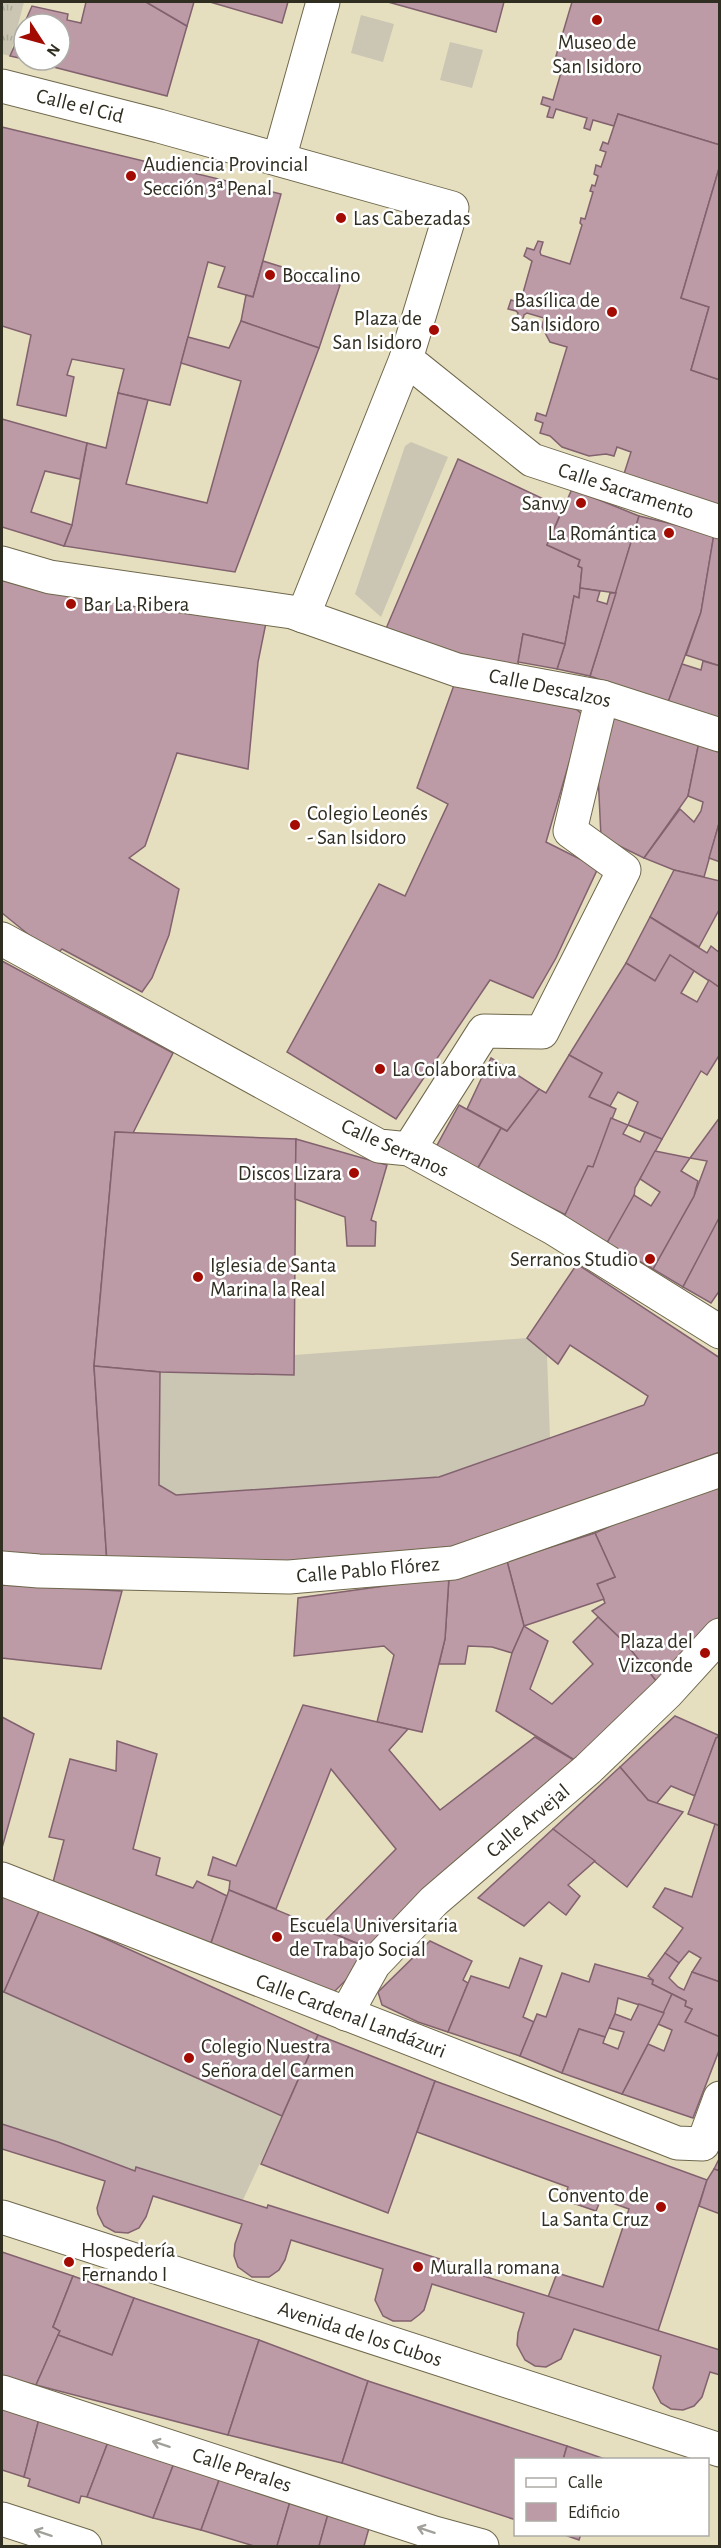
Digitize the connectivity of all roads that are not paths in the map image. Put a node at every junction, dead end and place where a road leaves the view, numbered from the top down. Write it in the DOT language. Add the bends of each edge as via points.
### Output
graph roads {
  1 [pos="323,2"];
  2 [pos="2,86"];
  3 [pos="279,159"];
  4 [pos="406,359"];
  5 [pos="720,522"];
  6 [pos="2,563"];
  7 [pos="303,616"];
  8 [pos="602,697"];
  9 [pos="720,735"];
  10 [pos="2,939"];
  11 [pos="409,1149"];
  12 [pos="715,1320"];
  13 [pos="720,1470"];
  14 [pos="2,1568"];
  15 [pos="720,1635"];
  16 [pos="2,1879"];
  17 [pos="346,2014"];
  18 [pos="720,2098"];
  19 [pos="2,2217"];
  20 [pos="2,2392"];
  21 [pos="720,2450"];
  22 [pos="2,2519"];
  23 [pos="85,2547"];
  24 [pos="482,2547"];
  1 -- 3 [label="street"];
  2 -- 3 [label="street, Calle el Cid"];
  3 -- 4 [label="street, Calle el Cid" via="452,208"];
  4 -- 5 [label="street, Calle Sacramento" via="532,460"];
  4 -- 7 [label="street"];
  6 -- 7 [label="street, Calle Descalzos" via="50,577"];
  7 -- 8 [label="street, Calle Descalzos" via="458,670"];
  8 -- 9 [label="street, Calle Descalzos"];
  8 -- 11 [label="street" via="570,831 624,870 542,1032 484,1031"];
  10 -- 11 [label="street, Calle Serranos" via="379,1146"];
  11 -- 12 [label="street, Calle Serranos"];
  13 -- 14 [label="street, Calle Pablo Flórez" via="454,1563 289,1577"];
  15 -- 17 [label="street, Calle Arvejal" via="588,1769 434,1901 374,1964"];
  16 -- 17 [label="street, Calle Cardenal Landázuri"];
  17 -- 18 [label="street, Calle Cardenal Landázuri" via="677,2143 703,2144"];
  19 -- 21 [label="street, Avenida de los Cubos"];
  24 -- 20 [label="street, Calle Perales, one-way"];
  23 -- 22 [label="street, one-way"];
}
